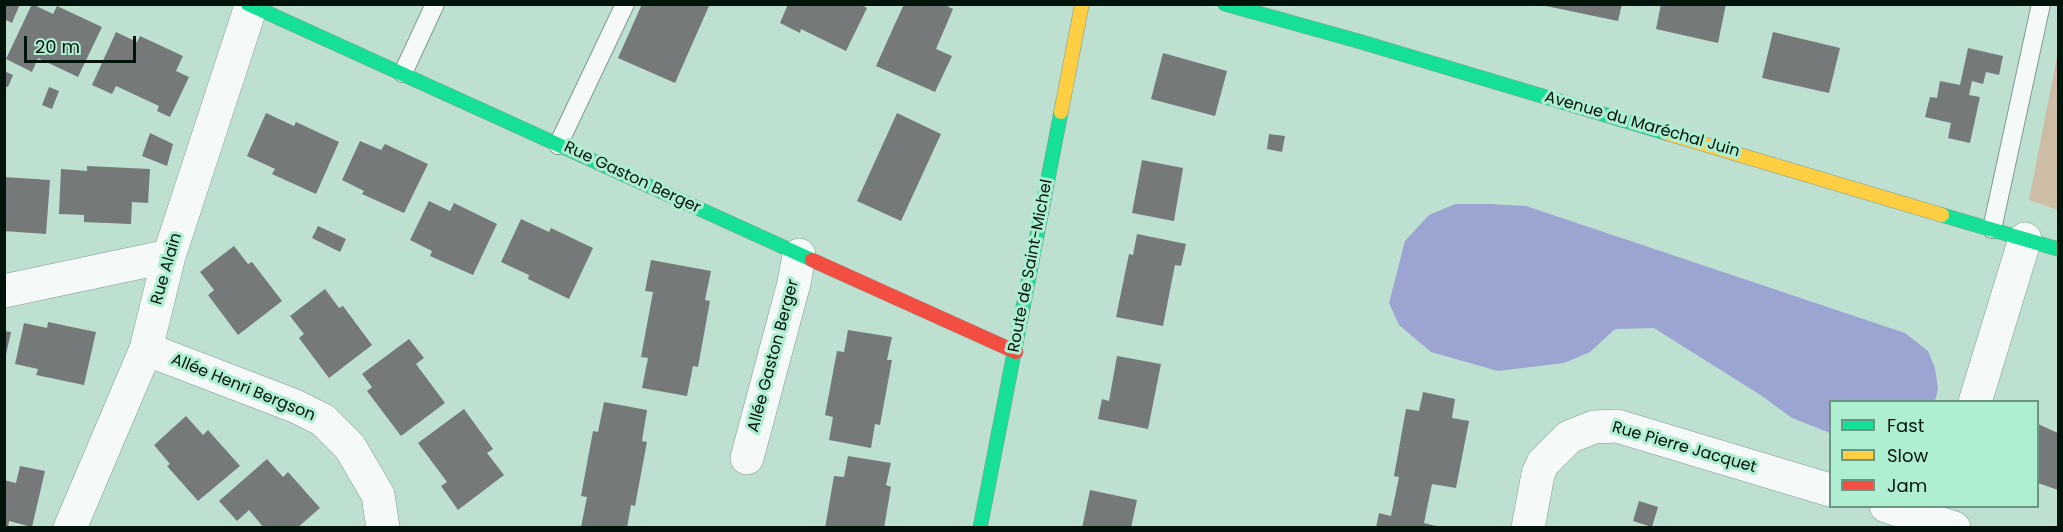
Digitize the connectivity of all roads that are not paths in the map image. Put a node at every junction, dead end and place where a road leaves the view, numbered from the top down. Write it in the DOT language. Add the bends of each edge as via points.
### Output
graph roads {
  1 [pos="435,4"];
  2 [pos="625,4"];
  3 [pos="1082,4"];
  4 [pos="1225,4"];
  5 [pos="2041,4"];
  6 [pos="249,5"];
  7 [pos="403,73"];
  8 [pos="558,145"];
  9 [pos="1992,229"];
  10 [pos="2025,239"];
  11 [pos="2058,249"];
  12 [pos="799,255"];
  13 [pos="169,256"];
  14 [pos="4,291"];
  15 [pos="146,349"];
  16 [pos="1016,352"];
  17 [pos="1976,400"];
  18 [pos="747,458"];
  19 [pos="1829,490"];
  20 [pos="1891,508"];
  21 [pos="1945,519"];
  22 [pos="70,528"];
  23 [pos="383,528"];
  24 [pos="980,528"];
  25 [pos="1528,528"];
  1 -- 7 [label="lane"];
  2 -- 8 [label="lane"];
  3 -- 16 [label="street, Route de Saint-Michel"];
  4 -- 9 [label="street, Avenue du Maréchal Juin"];
  5 -- 9 [label="lane"];
  6 -- 7 [label="street, Rue Gaston Berger"];
  6 -- 13 [label="street, Rue Alain"];
  7 -- 8 [label="street, Rue Gaston Berger"];
  8 -- 12 [label="street, Rue Gaston Berger"];
  9 -- 10 [label="street, Avenue du Maréchal Juin"];
  10 -- 11 [label="street, Avenue du Maréchal Juin"];
  10 -- 17 [label="street"];
  12 -- 16 [label="street, Rue Gaston Berger"];
  12 -- 18 [label="street, Allée Gaston Berger"];
  13 -- 14 [label="street"];
  13 -- 15 [label="street, Rue Alain"];
  15 -- 22 [label="street, Rue Alain"];
  15 -- 23 [label="street, Allée Henri Bergson" via="323,420 351,447 378,495"];
  16 -- 24 [label="street, Route de Saint-Michel"];
  19 -- 25 [label="street, Rue Pierre Jacquet" via="1617,426 1594,427 1569,437 1543,463"];
  20 -- 21 [label="street"];
}
